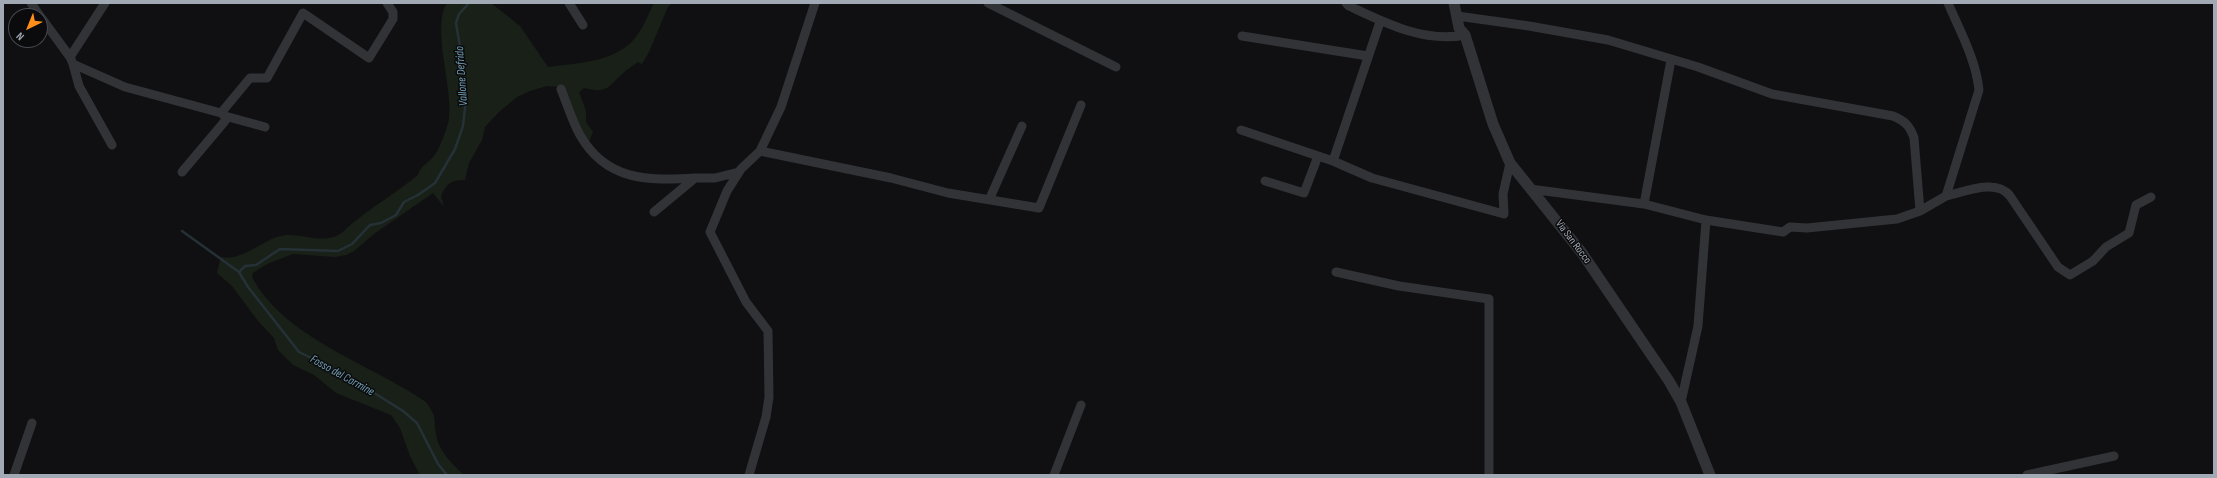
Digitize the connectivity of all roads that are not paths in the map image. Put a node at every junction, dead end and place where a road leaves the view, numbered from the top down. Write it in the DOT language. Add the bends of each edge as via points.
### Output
graph roads {
  1 [pos="106,3"];
  2 [pos="386,3"];
  3 [pos="569,3"];
  4 [pos="816,3"];
  5 [pos="988,3"];
  6 [pos="1346,3"];
  7 [pos="1454,3"];
  8 [pos="1948,3"];
  9 [pos="1456,16"];
  10 [pos="1380,22"];
  11 [pos="583,24"];
  12 [pos="48,27"];
  13 [pos="1465,35"];
  14 [pos="1242,36"];
  15 [pos="1368,56"];
  16 [pos="71,60"];
  17 [pos="1671,60"];
  18 [pos="1116,67"];
  19 [pos="561,89"];
  20 [pos="1081,105"];
  21 [pos="223,114"];
  22 [pos="1022,126"];
  23 [pos="265,127"];
  24 [pos="1240,130"];
  25 [pos="112,145"];
  26 [pos="760,151"];
  27 [pos="1318,156"];
  28 [pos="1333,161"];
  29 [pos="1510,162"];
  30 [pos="182,172"];
  31 [pos="739,172"];
  32 [pos="695,178"];
  33 [pos="1265,180"];
  34 [pos="1530,189"];
  35 [pos="1946,196"];
  36 [pos="2151,197"];
  37 [pos="989,200"];
  38 [pos="1644,204"];
  39 [pos="1920,211"];
  40 [pos="654,212"];
  41 [pos="1706,220"];
  42 [pos="1336,272"];
  43 [pos="1681,402"];
  44 [pos="1081,405"];
  45 [pos="32,423"];
  46 [pos="2114,456"];
  47 [pos="14,475"];
  48 [pos="749,475"];
  49 [pos="1054,475"];
  50 [pos="1489,475"];
  51 [pos="1710,475"];
  52 [pos="2027,475"];
  1 -- 16 [label="street"];
  2 -- 21 [label="street" via="393,12 393,19 369,58 303,13 267,78 250,78"];
  3 -- 11 [label="street"];
  4 -- 26 [label="street" via="781,107"];
  5 -- 18 [label="street"];
  6 -- 10 [label="street"];
  7 -- 9 [label="street, Via San Rocco"];
  8 -- 35 [label="street" via="1978,79 1979,90"];
  9 -- 13 [label="street, Via San Rocco" via="1459,28"];
  9 -- 17 [label="street" via="1592,37"];
  10 -- 13 [label="street" via="1442,38"];
  10 -- 15 [label="street"];
  12 -- 16 [label="street"];
  13 -- 29 [label="street, Via San Rocco" via="1491,120"];
  14 -- 15 [label="street"];
  15 -- 28 [label="street"];
  16 -- 21 [label="street" via="125,87"];
  16 -- 25 [label="street" via="79,86"];
  17 -- 38 [label="street"];
  17 -- 39 [label="street" via="1772,94 1893,116 1904,121 1914,138"];
  19 -- 32 [label="street" via="579,134 598,159 609,168 662,180"];
  20 -- 37 [label="street" via="1039,208"];
  21 -- 23 [label="street"];
  21 -- 30 [label="street" via="225,120"];
  22 -- 37 [label="street"];
  24 -- 27 [label="street"];
  26 -- 31 [label="street"];
  26 -- 37 [label="street"];
  27 -- 28 [label="street"];
  27 -- 33 [label="street" via="1304,193"];
  28 -- 29 [label="street" via="1372,178 1504,214 1503,194"];
  29 -- 34 [label="street, Via San Rocco"];
  31 -- 32 [label="street" via="715,178"];
  31 -- 48 [label="street" via="727,191 710,232 746,302 768,331 770,374 766,417"];
  32 -- 40 [label="street"];
  34 -- 38 [label="street"];
  34 -- 43 [label="street, Via San Rocco" via="1582,253"];
  35 -- 36 [label="street" via="1992,187 2002,188 2058,266 2070,275 2129,233 2136,205"];
  35 -- 39 [label="street"];
  38 -- 41 [label="street"];
  39 -- 41 [label="street" via="1897,219 1807,228 1790,227 1783,232"];
  41 -- 43 [label="street" via="1698,326"];
  42 -- 50 [label="street" via="1399,286 1489,299"];
  43 -- 51 [label="street, Via San Rocco"];
  44 -- 49 [label="street"];
  45 -- 47 [label="street"];
  46 -- 52 [label="street"];
}
